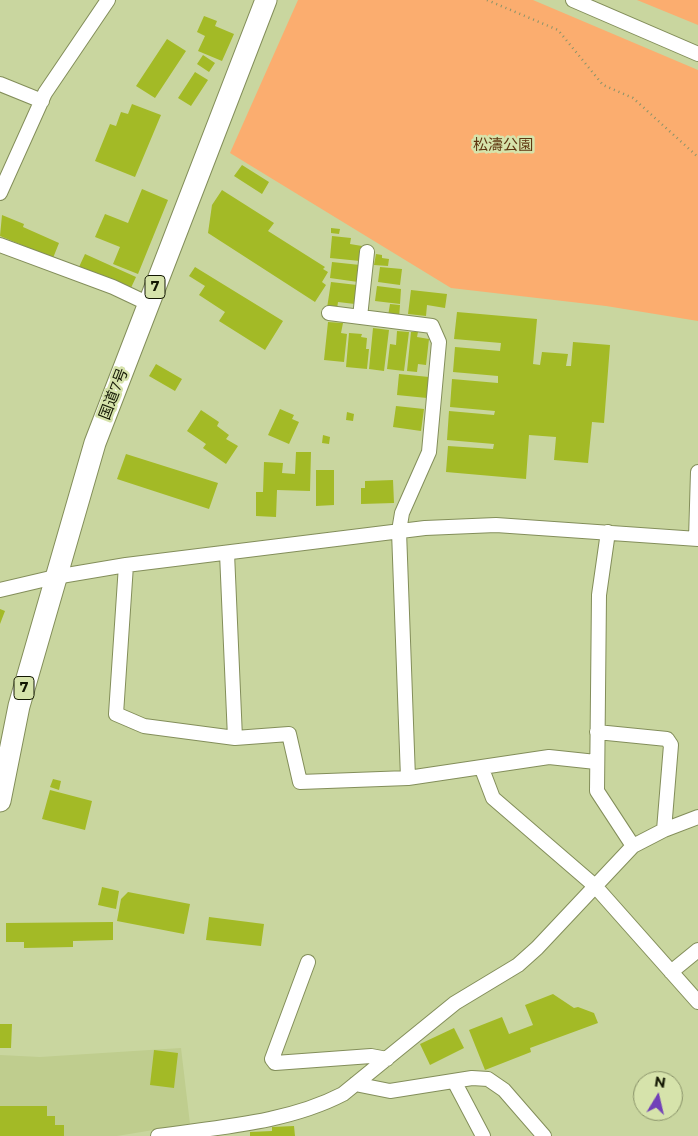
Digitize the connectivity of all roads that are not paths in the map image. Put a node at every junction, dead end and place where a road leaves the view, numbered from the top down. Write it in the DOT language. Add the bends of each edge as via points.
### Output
graph roads {
  1 [pos="108,0"];
  2 [pos="266,0"];
  3 [pos="573,0"];
  4 [pos="698,54"];
  5 [pos="0,84"];
  6 [pos="42,101"];
  7 [pos="0,193"];
  8 [pos="0,244"];
  9 [pos="367,252"];
  10 [pos="149,304"];
  11 [pos="329,313"];
  12 [pos="360,317"];
  13 [pos="698,472"];
  14 [pos="399,531"];
  15 [pos="608,532"];
  16 [pos="697,539"];
  17 [pos="227,553"];
  18 [pos="126,565"];
  19 [pos="55,577"];
  20 [pos="0,590"];
  21 [pos="597,732"];
  22 [pos="235,738"];
  23 [pos="596,762"];
  24 [pos="482,769"];
  25 [pos="408,778"];
  26 [pos="0,801"];
  27 [pos="698,817"];
  28 [pos="664,830"];
  29 [pos="633,846"];
  30 [pos="595,886"];
  31 [pos="698,950"];
  32 [pos="308,962"];
  33 [pos="671,972"];
  34 [pos="698,1002"];
  35 [pos="387,1059"];
  36 [pos="454,1081"];
  37 [pos="355,1084"];
  38 [pos="158,1136"];
  39 [pos="483,1136"];
  40 [pos="544,1136"];
  1 -- 6 [label="street"];
  2 -- 10 [label="highway, 国道7号 / 7"];
  3 -- 4 [label="street"];
  5 -- 6 [label="street"];
  6 -- 7 [label="street"];
  8 -- 10 [label="street"];
  9 -- 12 [label="street"];
  10 -- 19 [label="highway, 国道7号 / 7" via="95,443"];
  11 -- 12 [label="street"];
  12 -- 14 [label="street" via="432,326 439,342 429,452 402,513"];
  13 -- 16 [label="street"];
  14 -- 15 [label="street" via="496,525"];
  14 -- 17 [label="street"];
  14 -- 25 [label="street"];
  15 -- 16 [label="street"];
  15 -- 21 [label="street" via="599,595"];
  17 -- 18 [label="street"];
  17 -- 22 [label="street"];
  18 -- 19 [label="street"];
  18 -- 22 [label="street" via="116,714 144,726"];
  19 -- 20 [label="street"];
  19 -- 26 [label="highway, 国道7号 / 7" via="19,706"];
  21 -- 23 [label="street"];
  21 -- 28 [label="street" via="667,738 671,745"];
  22 -- 25 [label="street" via="289,734 300,782"];
  23 -- 24 [label="street" via="549,757"];
  23 -- 29 [label="street" via="596,791"];
  24 -- 25 [label="street"];
  24 -- 30 [label="street" via="494,798"];
  27 -- 28 [label="street"];
  28 -- 29 [label="street"];
  29 -- 30 [label="street"];
  30 -- 33 [label="street"];
  30 -- 35 [label="street" via="518,964 455,1003"];
  31 -- 33 [label="street"];
  32 -- 35 [label="street" via="272,1059 275,1063 371,1056"];
  33 -- 34 [label="street"];
  35 -- 37 [label="street"];
  36 -- 37 [label="street" via="390,1091"];
  36 -- 39 [label="street"];
  36 -- 40 [label="street" via="488,1078 504,1090"];
  37 -- 38 [label="street" via="326,1103 266,1120"];
}
